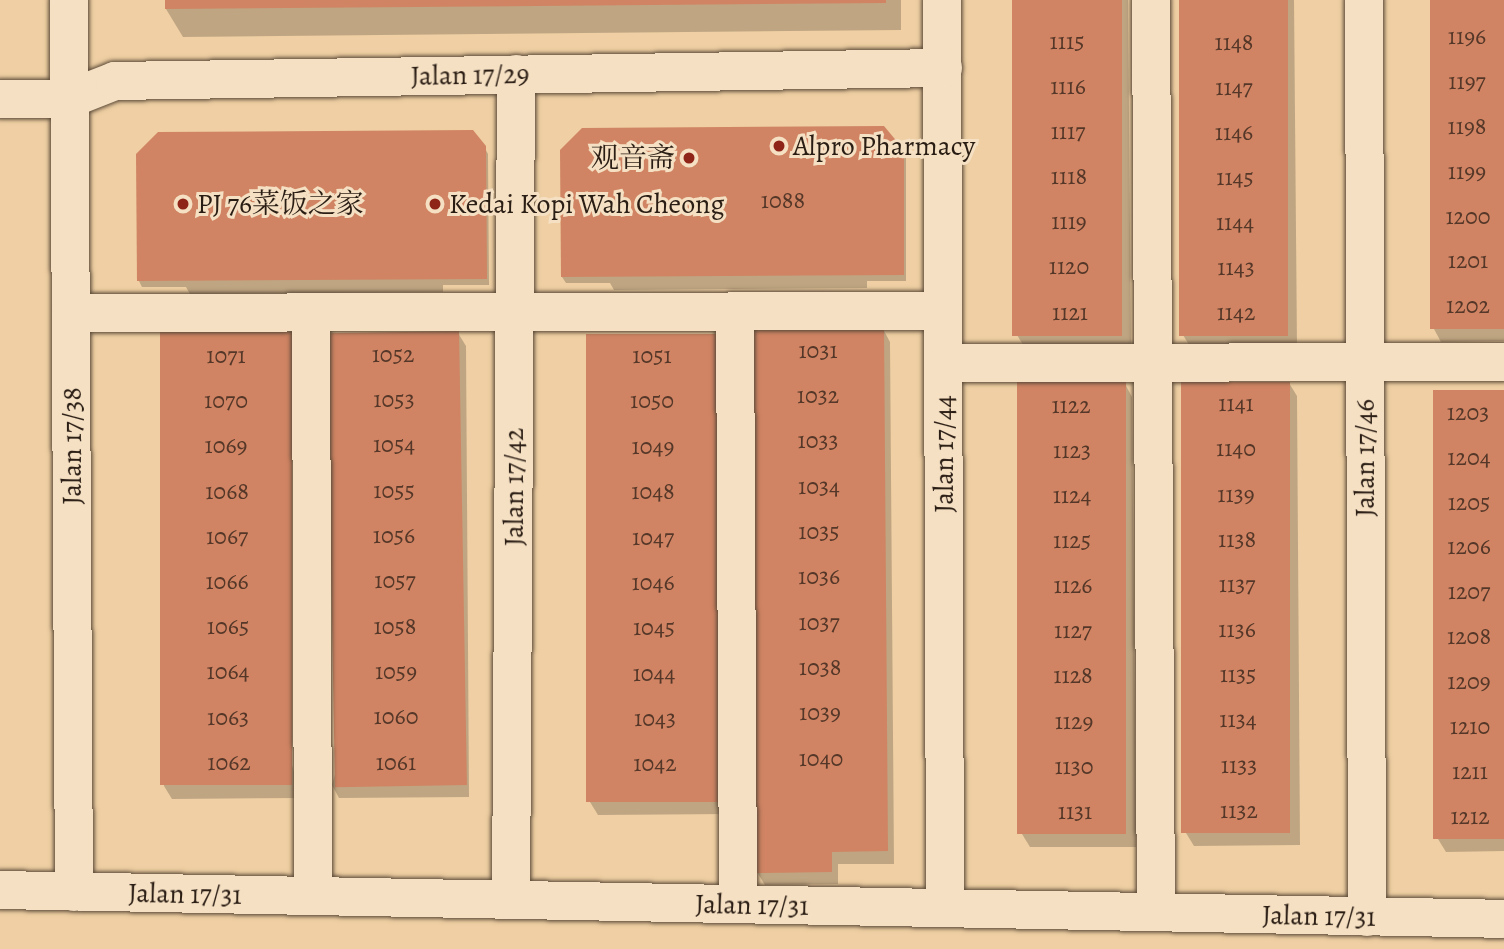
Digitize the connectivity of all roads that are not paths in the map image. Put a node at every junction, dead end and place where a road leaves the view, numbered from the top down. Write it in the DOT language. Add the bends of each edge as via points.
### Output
graph roads {
  1 [pos="69,0"];
  2 [pos="942,0"];
  3 [pos="1151,0"];
  4 [pos="1364,0"];
  5 [pos="943,68"];
  6 [pos="516,74"];
  7 [pos="0,99"];
  8 [pos="69,99"];
  9 [pos="514,311"];
  10 [pos="735,311"];
  11 [pos="943,311"];
  12 [pos="311,312"];
  13 [pos="71,313"];
  14 [pos="1153,362"];
  15 [pos="1365,362"];
  16 [pos="1504,362"];
  17 [pos="943,363"];
  18 [pos="0,890"];
  19 [pos="74,892"];
  20 [pos="313,896"];
  21 [pos="512,900"];
  22 [pos="738,904"];
  23 [pos="945,908"];
  24 [pos="1156,912"];
  25 [pos="1367,917"];
  26 [pos="1504,919"];
  1 -- 8 [label="street, Jalan 17/38"];
  2 -- 5 [label="street, Jalan 17/44"];
  3 -- 14 [label="street"];
  4 -- 15 [label="street, Jalan 17/46"];
  5 -- 6 [label="street, Jalan 17/29"];
  5 -- 11 [label="street, Jalan 17/44"];
  6 -- 8 [label="street, Jalan 17/29" via="115,81"];
  6 -- 9 [label="street, Jalan 17/42"];
  7 -- 8 [label="street, Jalan 17/29"];
  8 -- 13 [label="street, Jalan 17/38"];
  9 -- 10 [label="street"];
  9 -- 12 [label="street"];
  9 -- 21 [label="street, Jalan 17/42"];
  10 -- 11 [label="street"];
  10 -- 22 [label="street"];
  11 -- 17 [label="street, Jalan 17/44"];
  12 -- 13 [label="street"];
  12 -- 20 [label="street"];
  13 -- 19 [label="street, Jalan 17/38"];
  14 -- 15 [label="street"];
  14 -- 17 [label="street"];
  14 -- 24 [label="street"];
  15 -- 16 [label="street"];
  15 -- 25 [label="street, Jalan 17/46"];
  17 -- 23 [label="street, Jalan 17/44"];
  18 -- 19 [label="street, Jalan 17/31"];
  19 -- 20 [label="street, Jalan 17/31"];
  20 -- 21 [label="street, Jalan 17/31"];
  21 -- 22 [label="street, Jalan 17/31"];
  22 -- 23 [label="street, Jalan 17/31"];
  23 -- 24 [label="street, Jalan 17/31"];
  24 -- 25 [label="street, Jalan 17/31"];
  25 -- 26 [label="street, Jalan 17/31"];
}
